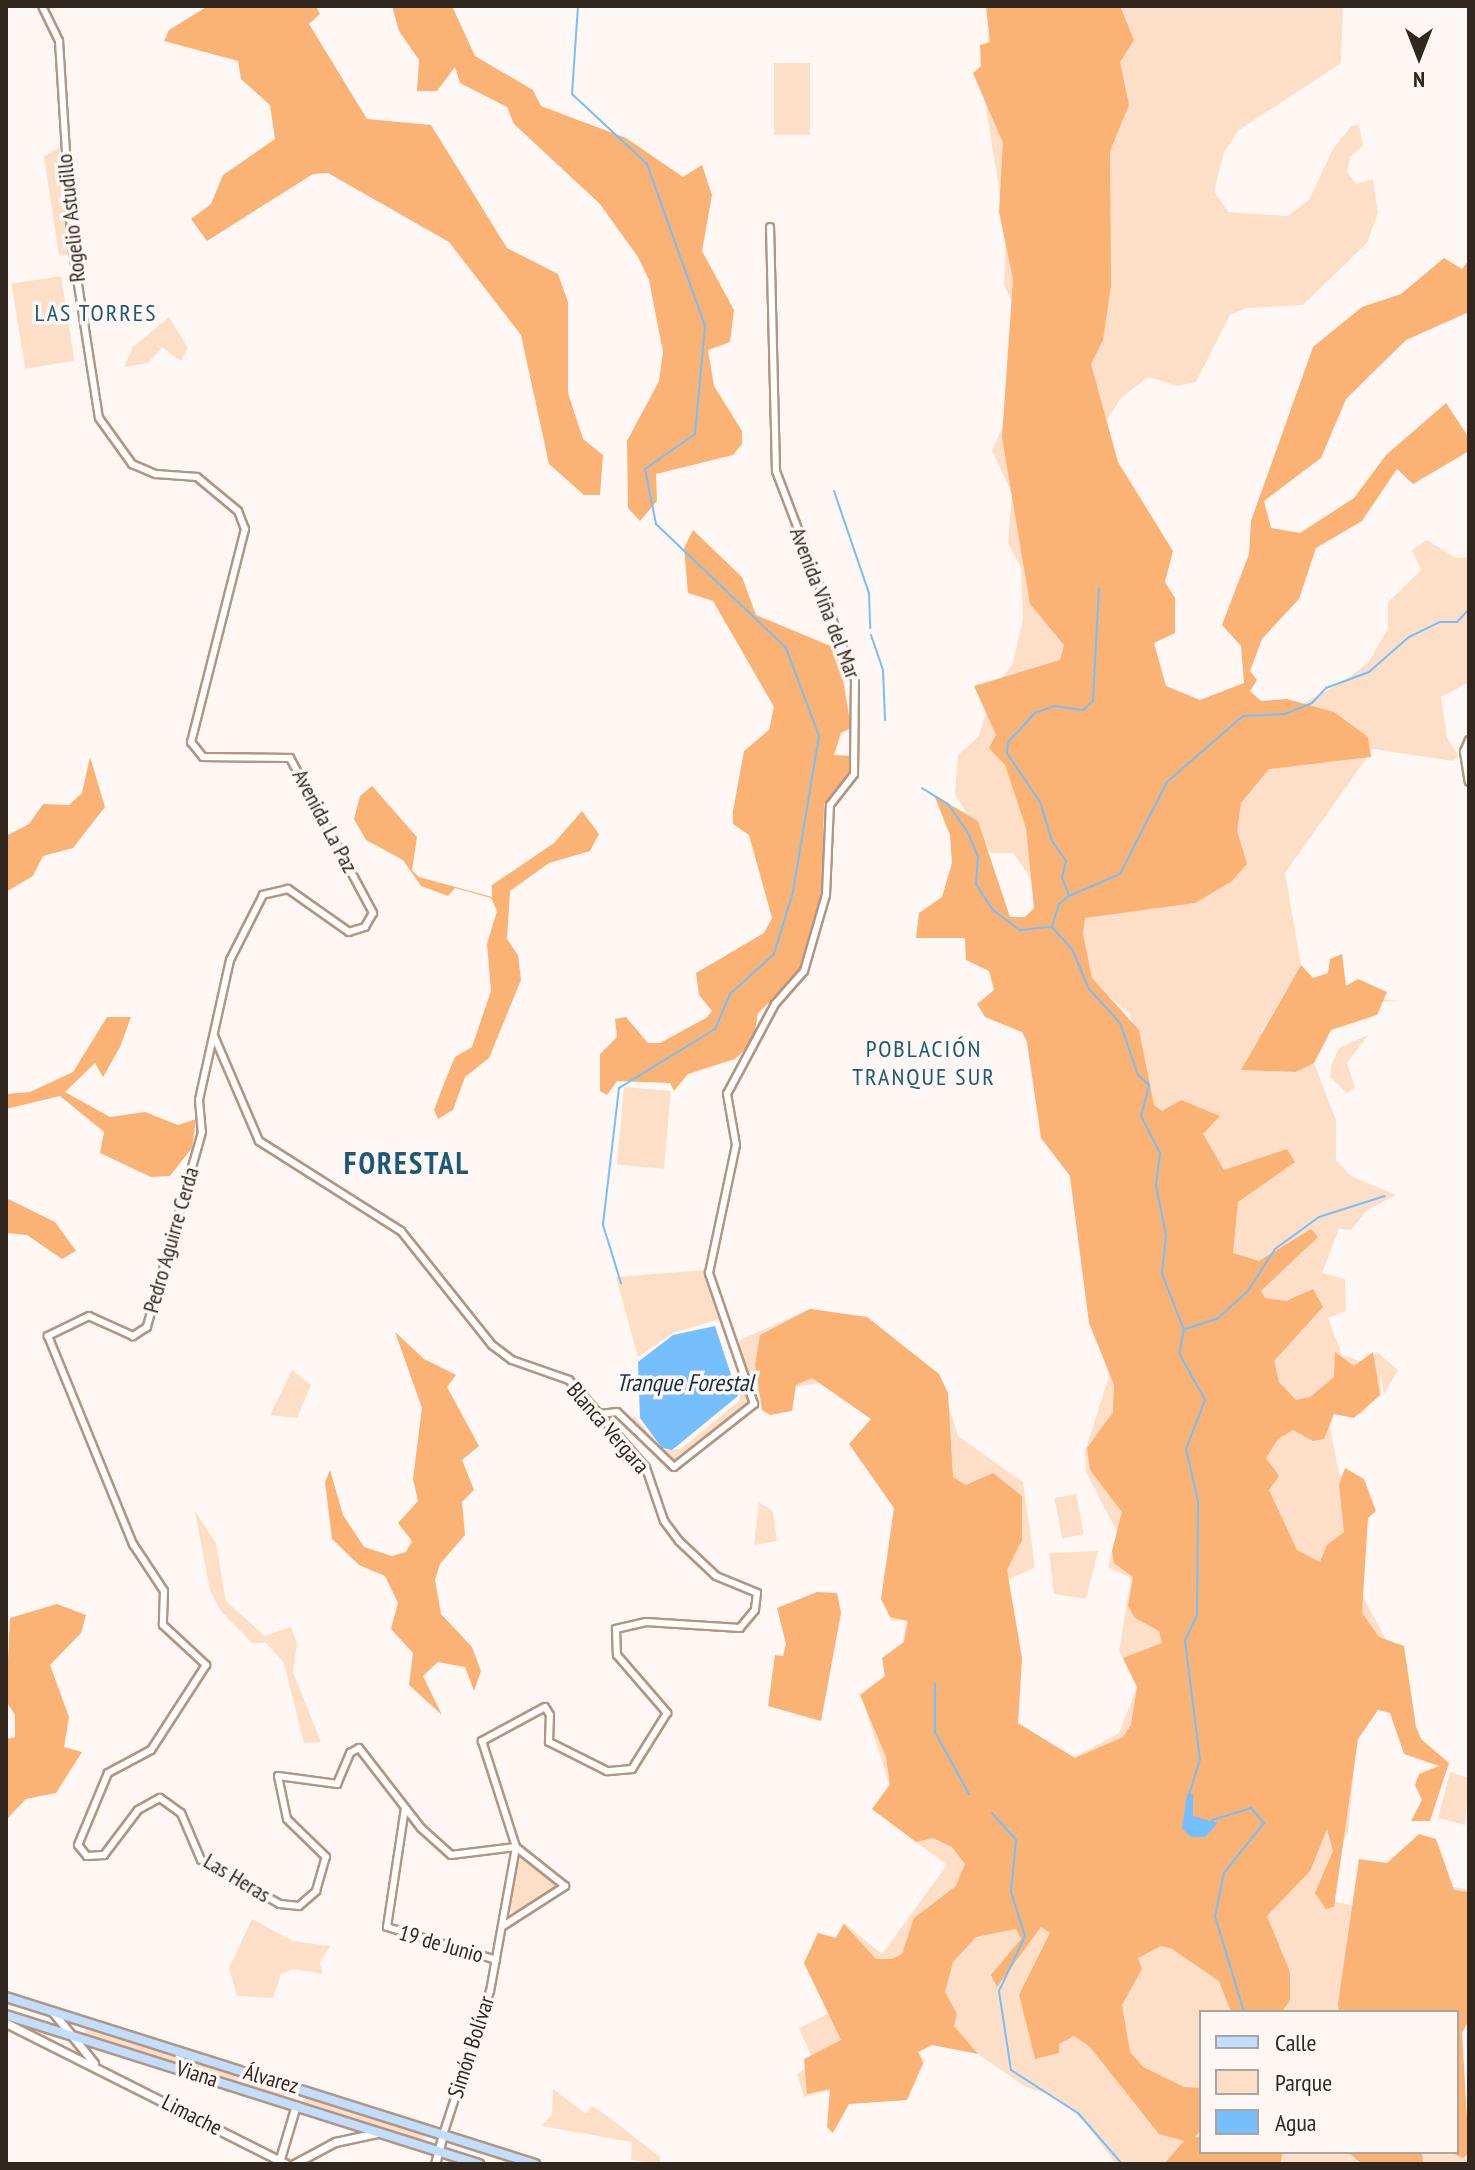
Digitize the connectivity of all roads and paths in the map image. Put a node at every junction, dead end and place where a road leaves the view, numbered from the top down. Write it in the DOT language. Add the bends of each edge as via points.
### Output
graph roads {
  1 [pos="42,6"];
  2 [pos="770,227"];
  3 [pos="184,474"];
  4 [pos="1469,740"];
  5 [pos="1469,782"];
  6 [pos="214,1036"];
  7 [pos="600,1414"];
  8 [pos="146,1562"];
  9 [pos="482,1745"];
  10 [pos="405,1808"];
  11 [pos="516,1847"];
  12 [pos="504,1910"];
  13 [pos="515,1916"];
  14 [pos="501,1928"];
  15 [pos="496,1960"];
  16 [pos="6,1997"];
  17 [pos="52,2011"];
  18 [pos="6,2015"];
  19 [pos="6,2023"];
  20 [pos="70,2035"];
  21 [pos="77,2048"];
  22 [pos="69,2055"];
  23 [pos="98,2067"];
  24 [pos="251,2074"];
  25 [pos="245,2089"];
  26 [pos="333,2097"];
  27 [pos="296,2105"];
  28 [pos="381,2132"];
  29 [pos="443,2135"];
  30 [pos="438,2151"];
  31 [pos="281,2163"];
  32 [pos="294,2164"];
  33 [pos="435,2164"];
  34 [pos="479,2164"];
  35 [pos="535,2164"];
  1 -- 3 [label="street, Rogelio Astudillo" via="59,41 72,246 94,402 109,437 132,464 156,474"];
  2 -- 7 [label="street, Avenida Viña del Mar" via="776,471 855,679 854,774 830,805 826,895 804,971 775,1004 727,1094 736,1145 709,1273 754,1404 674,1467 617,1412"];
  3 -- 6 [label="street, Avenida La Paz" via="226,499 245,529 227,615 191,731 195,751 218,759 290,758 373,913 365,927 349,932 288,889 263,895 230,960"];
  4 -- 5 [label="street"];
  6 -- 7 [label="street, Blanca Vergara" via="254,1135 378,1213 420,1248 492,1345 512,1360 569,1380"];
  6 -- 8 [label="street, Pedro Aguirre Cerda" via="199,1100 202,1132 147,1327 133,1336 89,1316 48,1336"];
  7 -- 9 [label="street, Blanca Vergara" via="646,1468 664,1521 689,1553 716,1576 754,1588 755,1610 740,1628 646,1622 616,1629 617,1655 667,1713 632,1769 607,1771 549,1742 550,1712 545,1707"];
  8 -- 10 [label="street, Las Heras" via="164,1591 163,1625 204,1657 205,1674 151,1750 108,1773 80,1832 83,1852 99,1857 111,1851 138,1810 160,1798 181,1813 201,1860 292,1907 316,1891 327,1862 322,1850 287,1819 280,1774 337,1784 352,1750 363,1749"];
  9 -- 11 [label="street, Simón Bolívar"];
  10 -- 11 [label="street, Las Heras" via="451,1855"];
  10 -- 15 [label="street, 19 de Junio" via="387,1927"];
  11 -- 12 [label="street, Simón Bolívar"];
  11 -- 13 [label="street" via="565,1886"];
  12 -- 13 [label="street"];
  12 -- 14 [label="street, Simón Bolívar"];
  13 -- 14 [label="street"];
  14 -- 15 [label="street, Simón Bolívar"];
  15 -- 29 [label="street, Simón Bolívar"];
  16 -- 17 [label="main road, Álvarez"];
  17 -- 20 [label="main road, Limache"];
  17 -- 24 [label="main road, Álvarez"];
  18 -- 20 [label="main road, Viana"];
  19 -- 22 [label="main road, Limache"];
  20 -- 21 [label="main road, Limache"];
  20 -- 25 [label="main road, Viana"];
  21 -- 22 [label="main road"];
  21 -- 23 [label="main road, Limache"];
  22 -- 23 [label="main road, Limache"];
  23 -- 31 [label="main road, Limache"];
  24 -- 25 [label="main road"];
  24 -- 26 [label="main road, Álvarez"];
  25 -- 27 [label="main road, Viana"];
  26 -- 27 [label="main road" via="305,2096"];
  26 -- 29 [label="main road, Álvarez"];
  27 -- 28 [label="main road, Viana"];
  27 -- 31 [label="main road"];
  28 -- 30 [label="main road, Viana"];
  28 -- 32 [label="main road" via="335,2142"];
  29 -- 30 [label="main road, Simón Bolívar"];
  29 -- 35 [label="main road, Álvarez"];
  30 -- 33 [label="main road, Simón Bolívar"];
  30 -- 34 [label="main road, Viana"];
}
